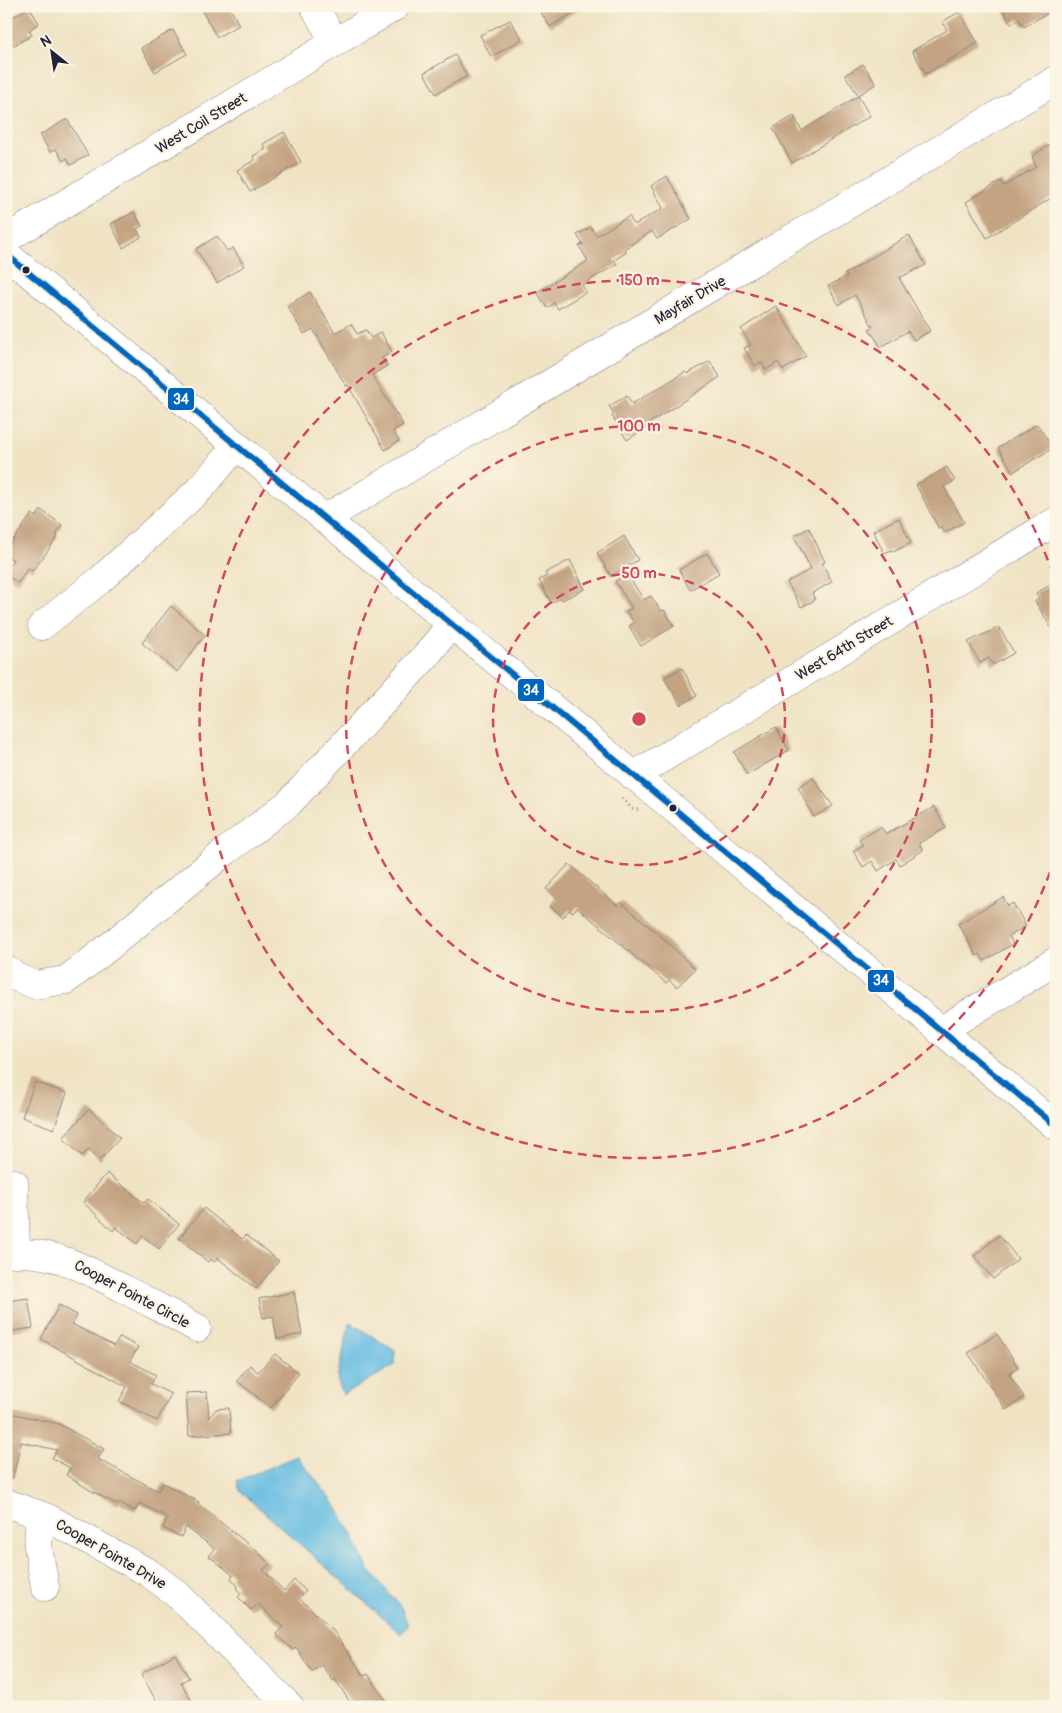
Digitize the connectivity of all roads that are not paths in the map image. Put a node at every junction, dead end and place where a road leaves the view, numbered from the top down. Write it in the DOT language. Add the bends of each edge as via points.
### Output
graph roads {
  1 [pos="314,6"];
  2 [pos="396,6"];
  3 [pos="335,43"];
  4 [pos="1056,80"];
  5 [pos="6,239"];
  6 [pos="6,254"];
  7 [pos="236,446"];
  8 [pos="324,519"];
  9 [pos="1056,521"];
  10 [pos="451,624"];
  11 [pos="42,626"];
  12 [pos="633,776"];
  13 [pos="1056,961"];
  14 [pos="6,969"];
  15 [pos="940,1031"];
  16 [pos="1056,1126"];
  17 [pos="14,1182"];
  18 [pos="11,1253"];
  19 [pos="197,1328"];
  20 [pos="6,1502"];
  21 [pos="40,1515"];
  22 [pos="45,1588"];
  23 [pos="290,1707"];
  1 -- 3 [label="street"];
  2 -- 3 [label="street, West Coil Street"];
  3 -- 5 [label="street, West Coil Street"];
  4 -- 8 [label="street, Mayfair Drive"];
  6 -- 7 [label="street"];
  7 -- 8 [label="street"];
  7 -- 11 [label="street" via="201,488 100,580"];
  8 -- 10 [label="street"];
  9 -- 12 [label="street, West 64th Street"];
  10 -- 12 [label="street"];
  10 -- 14 [label="street" via="426,656 289,803 226,850 105,950 66,980 35,985"];
  12 -- 15 [label="street"];
  13 -- 15 [label="street"];
  15 -- 16 [label="street"];
  17 -- 18 [label="street"];
  18 -- 19 [label="street, Cooper Pointe Circle" via="53,1256 75,1263"];
  20 -- 21 [label="street, Cooper Pointe Drive"];
  21 -- 22 [label="street" via="38,1546"];
  21 -- 23 [label="street, Cooper Pointe Drive" via="159,1579"];
}
